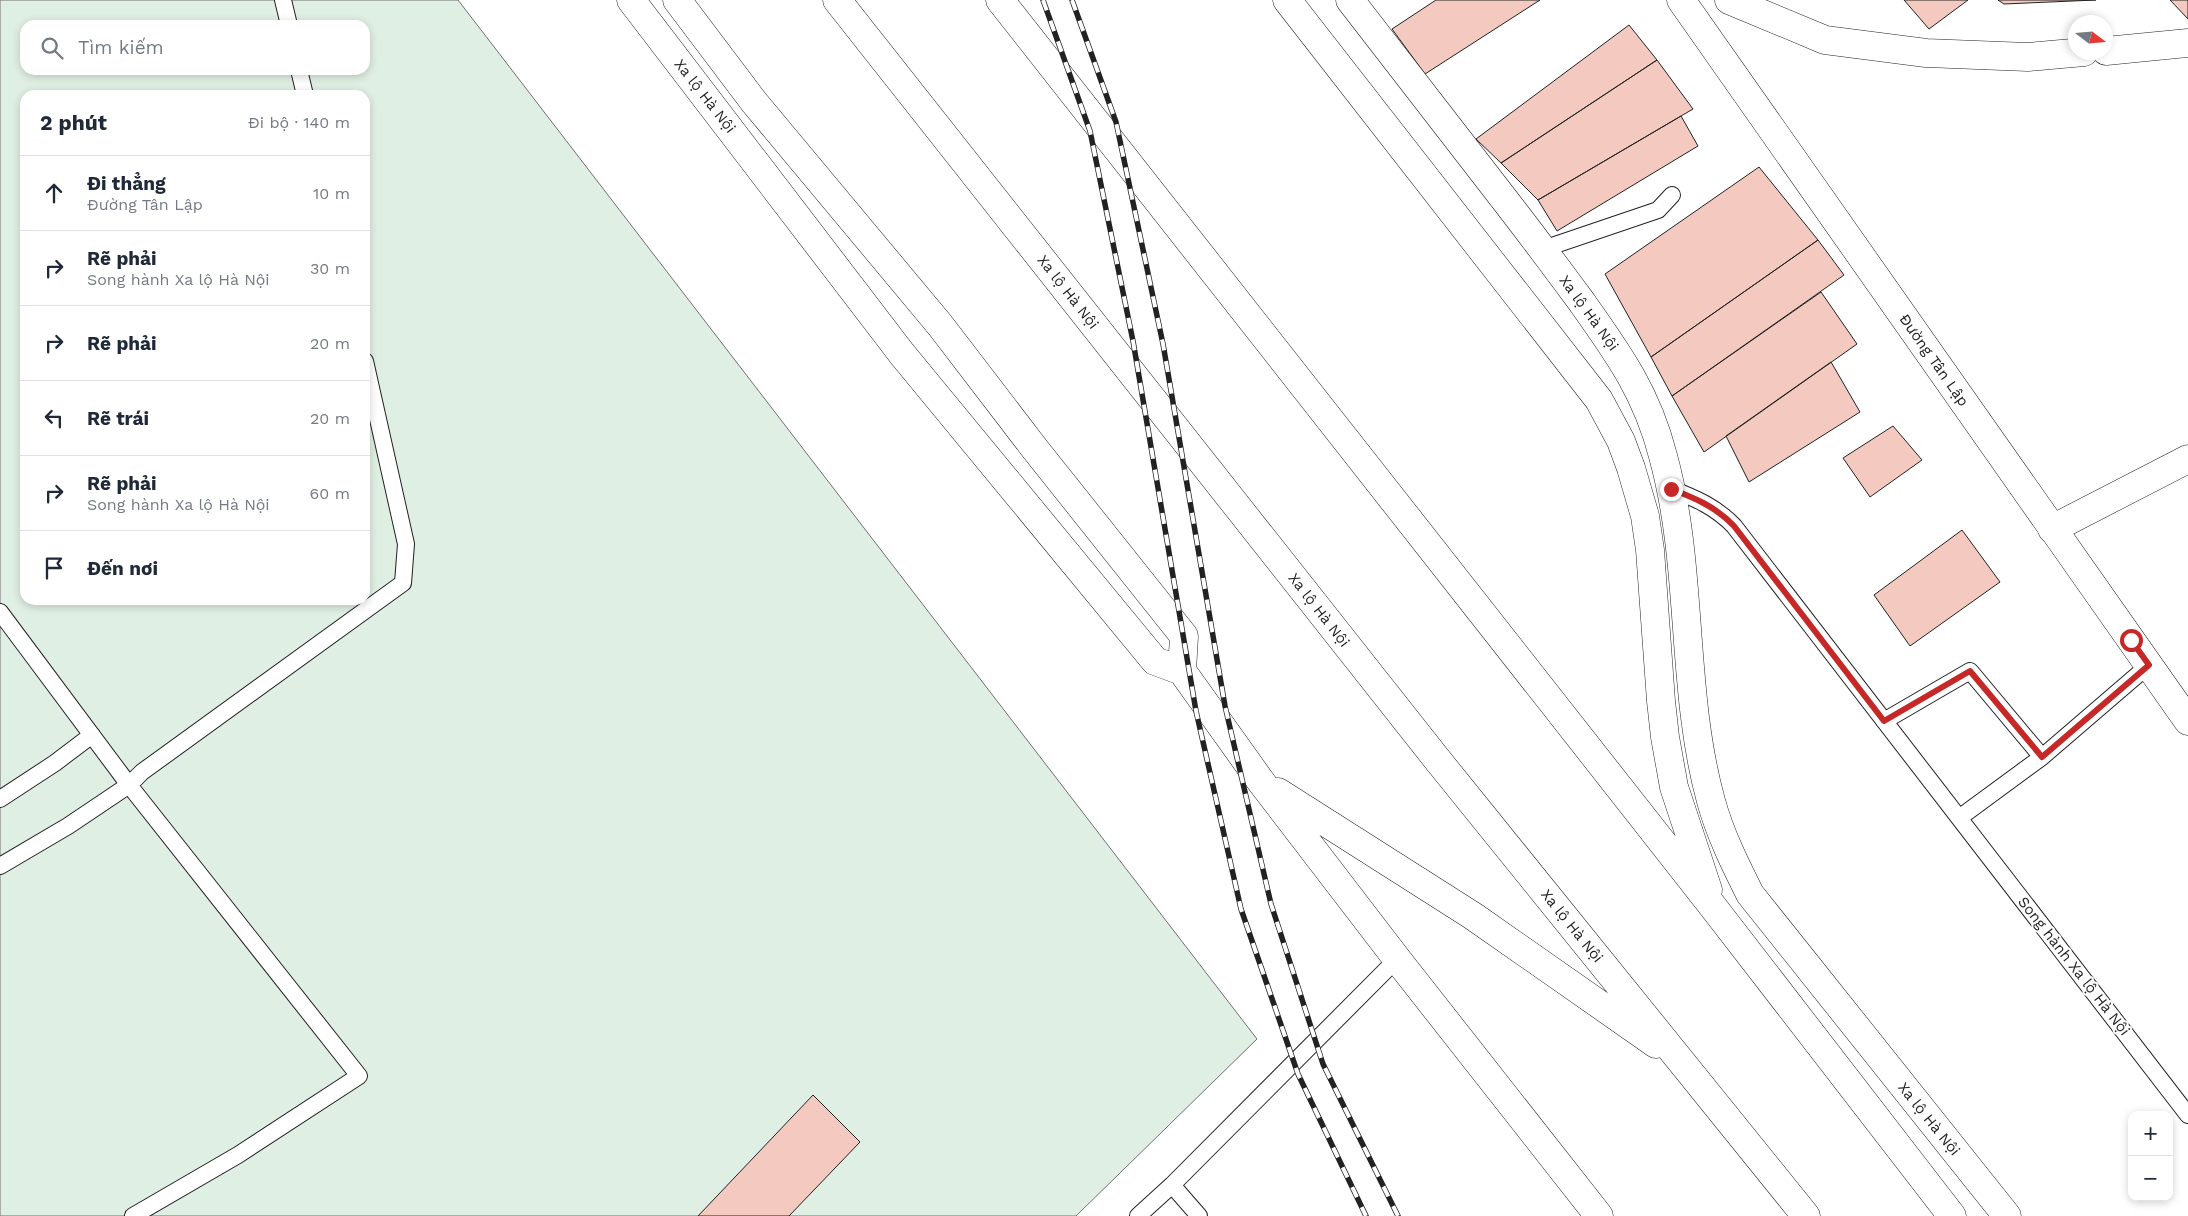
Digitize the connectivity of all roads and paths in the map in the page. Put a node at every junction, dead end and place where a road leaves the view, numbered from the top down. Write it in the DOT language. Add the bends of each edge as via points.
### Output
graph roads {
  1 [pos="283,0"];
  2 [pos="631,0"];
  3 [pos="677,0"];
  4 [pos="837,0"];
  5 [pos="1000,0"];
  6 [pos="1287,0"];
  7 [pos="1350,0"];
  8 [pos="1681,0"];
  9 [pos="1730,0"];
  10 [pos="288,20"];
  11 [pos="2188,43"];
  12 [pos="2113,50"];
  13 [pos="2068,53"];
  14 [pos="300,75"];
  15 [pos="304,90"];
  16 [pos="1672,195"];
  17 [pos="839,204"];
  18 [pos="806,228"];
  19 [pos="1543,250"];
  20 [pos="370,384"];
  21 [pos="2188,459"];
  22 [pos="1671,489"];
  23 [pos="1639,492"];
  24 [pos="2052,529"];
  25 [pos="0,612"];
  26 [pos="2149,665"];
  27 [pos="1182,671"];
  28 [pos="2188,720"];
  29 [pos="1884,721"];
  30 [pos="92,735"];
  31 [pos="2042,757"];
  32 [pos="1262,782"];
  33 [pos="129,785"];
  34 [pos="0,799"];
  35 [pos="1959,818"];
  36 [pos="0,866"];
  37 [pos="1714,908"];
  38 [pos="1397,960"];
  39 [pos="1684,1064"];
  40 [pos="2188,1115"];
  41 [pos="1172,1185"];
  42 [pos="133,1216"];
  43 [pos="1138,1216"];
  44 [pos="1199,1216"];
  45 [pos="1599,1216"];
  46 [pos="1806,1216"];
  47 [pos="1952,1216"];
  48 [pos="2007,1216"];
  1 -- 10 [label="lane"];
  2 -- 18 [label="main road, Xa lộ Hà Nội"];
  3 -- 17 [label="main road" via="754,102"];
  4 -- 39 [label="main road, Xa lộ Hà Nội" via="1399,712"];
  5 -- 37 [label="main road"];
  6 -- 23 [label="main road" via="1599,400 1620,440"];
  7 -- 19 [label="main road, Xa lộ Hà Nội"];
  8 -- 24 [label="main road, Đường Tân Lập"];
  9 -- 13 [label="main road" via="1824,40 1926,53 2028,57"];
  11 -- 12 [label="main road"];
  14 -- 15 [label="lane"];
  16 -- 19 [label="lane" via="1658,210"];
  17 -- 18 [label="main road"];
  17 -- 27 [label="main road" via="940,325 1184,636"];
  18 -- 27 [label="main road, Xa lộ Hà Nội" via="902,354 1154,660"];
  19 -- 22 [label="main road, Xa lộ Hà Nội" via="1617,352 1640,390 1653,423"];
  20 -- 33 [label="lane" via="406,544 403,583 142,772"];
  21 -- 24 [label="main road"];
  22 -- 23 [label="main road"];
  22 -- 29 [label="lane, Song hành Xa lộ Hà Nội" via="1709,505 1734,526"];
  22 -- 48 [label="main road, Xa lộ Hà Nội" via="1697,734 1711,802 1727,847 1750,894"];
  23 -- 37 [label="main road" via="1650,550 1661,701 1674,787"];
  24 -- 26 [label="main road, Đường Tân Lập"];
  25 -- 30 [label="lane"];
  26 -- 28 [label="main road, Đường Tân Lập"];
  26 -- 31 [label="lane"];
  27 -- 32 [label="main road"];
  29 -- 31 [label="lane" via="1970,671"];
  29 -- 35 [label="lane, Song hành Xa lộ Hà Nội"];
  30 -- 33 [label="lane"];
  30 -- 34 [label="lane"];
  31 -- 35 [label="lane"];
  32 -- 38 [label="main road"];
  32 -- 39 [label="main road" via="1473,916"];
  33 -- 36 [label="lane"];
  33 -- 42 [label="lane" via="359,1076 238,1155"];
  35 -- 40 [label="lane, Song hành Xa lộ Hà Nội"];
  37 -- 47 [label="main road"];
  38 -- 41 [label="lane"];
  38 -- 45 [label="main road"];
  39 -- 46 [label="main road, Xa lộ Hà Nội"];
  41 -- 43 [label="lane"];
  41 -- 44 [label="lane"];
}
